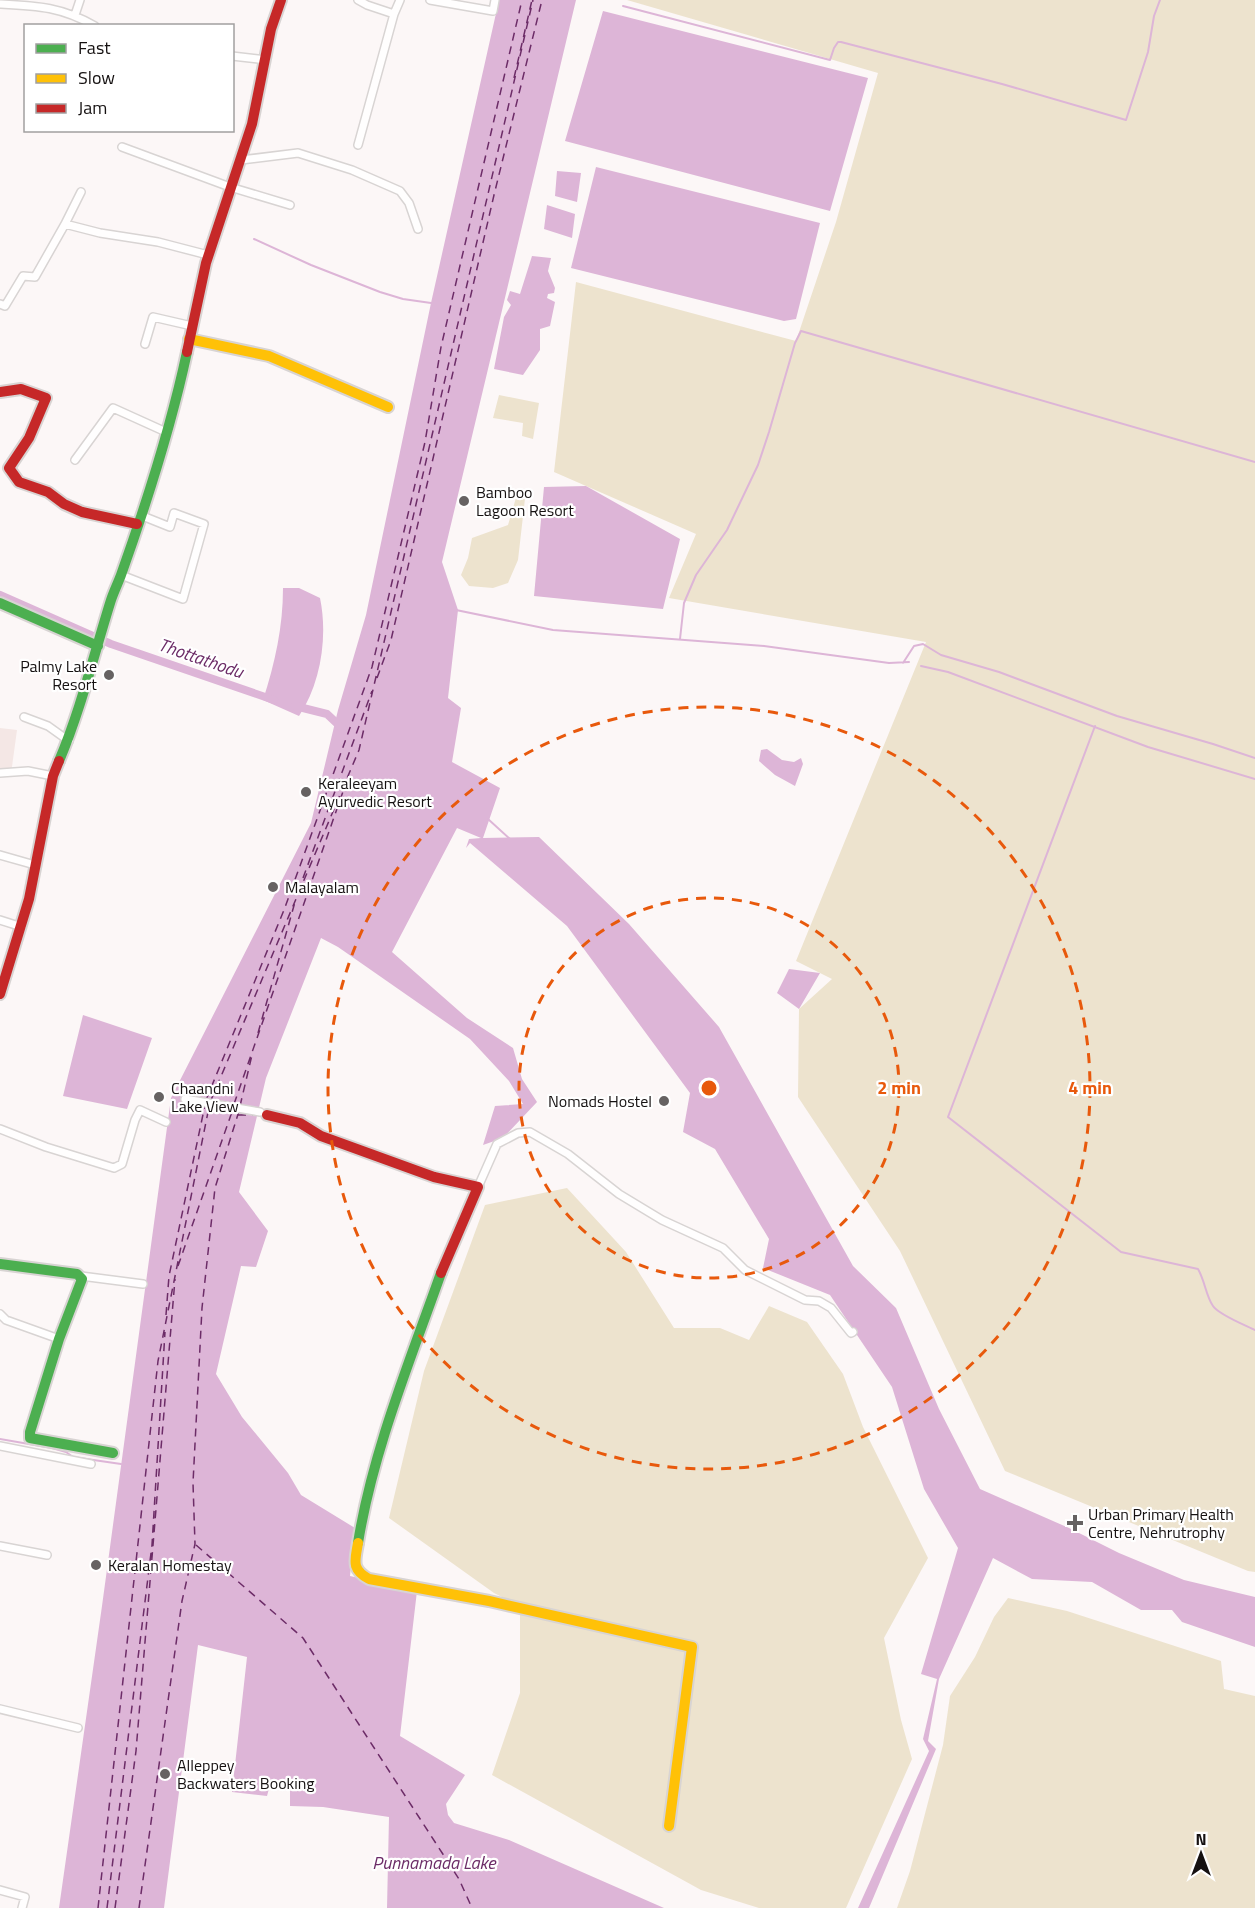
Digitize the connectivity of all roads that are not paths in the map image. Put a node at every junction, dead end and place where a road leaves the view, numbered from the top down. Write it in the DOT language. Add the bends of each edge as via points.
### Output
graph roads {
  1 [pos="80,0"];
  2 [pos="281,0"];
  3 [pos="358,0"];
  4 [pos="400,0"];
  5 [pos="430,0"];
  6 [pos="495,0"];
  7 [pos="0,4"];
  8 [pos="394,14"];
  9 [pos="75,15"];
  10 [pos="91,24"];
  11 [pos="234,56"];
  12 [pos="266,60"];
  13 [pos="358,145"];
  14 [pos="122,147"];
  15 [pos="241,160"];
  16 [pos="230,187"];
  17 [pos="81,192"];
  18 [pos="290,204"];
  19 [pos="64,224"];
  20 [pos="418,229"];
  21 [pos="208,255"];
  22 [pos="0,304"];
  23 [pos="192,326"];
  24 [pos="189,339"];
  25 [pos="145,344"];
  26 [pos="0,392"];
  27 [pos="388,407"];
  28 [pos="166,432"];
  29 [pos="75,460"];
  30 [pos="5,467"];
  31 [pos="139,520"];
  32 [pos="121,575"];
  33 [pos="0,603"];
  34 [pos="99,642"];
  35 [pos="24,717"];
  36 [pos="69,741"];
  37 [pos="0,773"];
  38 [pos="52,777"];
  39 [pos="0,855"];
  40 [pos="35,866"];
  41 [pos="0,920"];
  42 [pos="22,927"];
  43 [pos="0,994"];
  44 [pos="185,1099"];
  45 [pos="264,1113"];
  46 [pos="166,1122"];
  47 [pos="0,1129"];
  48 [pos="478,1187"];
  49 [pos="0,1264"];
  50 [pos="81,1276"];
  51 [pos="143,1284"];
  52 [pos="0,1314"];
  53 [pos="853,1332"];
  54 [pos="59,1339"];
  55 [pos="0,1446"];
  56 [pos="113,1453"];
  57 [pos="91,1464"];
  58 [pos="0,1546"];
  59 [pos="47,1555"];
  60 [pos="0,1709"];
  61 [pos="78,1728"];
  62 [pos="669,1826"];
  63 [pos="0,1890"];
  64 [pos="22,1908"];
  1 -- 9 [label="street"];
  2 -- 12 [label="street"];
  3 -- 8 [label="street"];
  4 -- 8 [label="street"];
  5 -- 6 [label="street" via="493,10"];
  7 -- 9 [label="street" via="46,6"];
  8 -- 13 [label="street"];
  9 -- 10 [label="street"];
  11 -- 12 [label="street"];
  12 -- 15 [label="street"];
  14 -- 16 [label="street"];
  15 -- 16 [label="street"];
  15 -- 20 [label="street" via="305,154 363,174 405,195"];
  16 -- 18 [label="street"];
  16 -- 21 [label="street"];
  17 -- 19 [label="street"];
  19 -- 21 [label="street"];
  19 -- 22 [label="street" via="35,277 23,276 4,306"];
  21 -- 23 [label="street"];
  23 -- 24 [label="street"];
  23 -- 25 [label="street" via="153,318"];
  24 -- 27 [label="street" via="268,356"];
  24 -- 28 [label="street"];
  26 -- 30 [label="street" via="21,389 46,398 30,438"];
  28 -- 29 [label="street" via="113,408"];
  28 -- 31 [label="street"];
  30 -- 31 [label="street" via="19,482 48,492 82,512"];
  31 -- 32 [label="street"];
  31 -- 32 [label="street" via="170,527 174,513 204,524 183,599"];
  32 -- 34 [label="street"];
  33 -- 34 [label="street"];
  34 -- 36 [label="street"];
  35 -- 36 [label="street" via="48,726"];
  36 -- 38 [label="street"];
  37 -- 38 [label="street" via="28,771"];
  38 -- 40 [label="street"];
  39 -- 40 [label="street"];
  40 -- 42 [label="street"];
  41 -- 42 [label="street"];
  42 -- 43 [label="street"];
  44 -- 45 [label="street"];
  45 -- 48 [label="street" via="434,1177"];
  46 -- 47 [label="street" via="140,1110 122,1164 114,1168"];
  48 -- 53 [label="street" via="497,1144 518,1133 530,1132 568,1154 619,1194 723,1248 745,1270 805,1300 819,1301 831,1308"];
  48 -- 62 [label="street" via="442,1269 387,1428 363,1511 356,1568 369,1579 489,1601 692,1647"];
  49 -- 50 [label="street"];
  50 -- 51 [label="street"];
  50 -- 54 [label="street"];
  52 -- 54 [label="street" via="6,1320"];
  54 -- 56 [label="street" via="30,1438"];
  55 -- 57 [label="street"];
  58 -- 59 [label="street"];
  60 -- 61 [label="street"];
  63 -- 64 [label="street" via="25,1897"];
}
